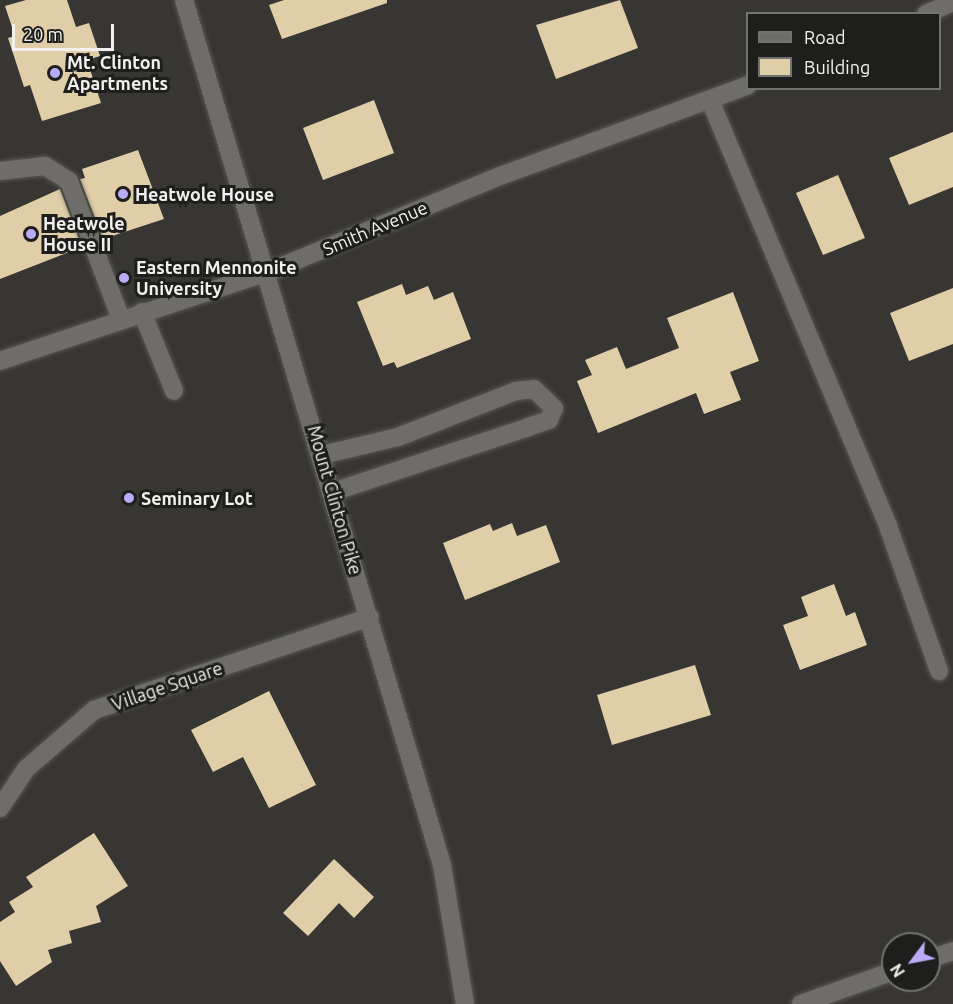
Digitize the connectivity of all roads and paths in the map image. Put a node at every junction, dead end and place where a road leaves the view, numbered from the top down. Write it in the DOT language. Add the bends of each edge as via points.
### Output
graph roads {
  1 [pos="184,0"];
  2 [pos="953,3"];
  3 [pos="931,12"];
  4 [pos="746,85"];
  5 [pos="710,100"];
  6 [pos="0,171"];
  7 [pos="268,272"];
  8 [pos="142,312"];
  9 [pos="120,319"];
  10 [pos="0,361"];
  11 [pos="174,391"];
  12 [pos="322,455"];
  13 [pos="332,492"];
  14 [pos="370,617"];
  15 [pos="939,671"];
  16 [pos="0,808"];
  17 [pos="881,976"];
  18 [pos="465,1004"];
  19 [pos="801,1004"];
  1 -- 7 [label="street, Mount Clinton Pike"];
  2 -- 3 [label="street"];
  4 -- 5 [label="street, Smith Avenue"];
  5 -- 7 [label="street, Smith Avenue" via="500,176"];
  5 -- 15 [label="street" via="888,526"];
  6 -- 9 [label="street" via="45,166 69,181"];
  7 -- 8 [label="street, Smith Avenue"];
  7 -- 12 [label="street, Mount Clinton Pike"];
  8 -- 9 [label="street, Smith Avenue"];
  8 -- 11 [label="street"];
  9 -- 10 [label="street, Smith Avenue"];
  12 -- 13 [label="street, Mount Clinton Pike"];
  12 -- 13 [label="street" via="398,438 516,391 534,388 554,408 549,420"];
  13 -- 14 [label="street, Mount Clinton Pike"];
  14 -- 16 [label="street, Village Square" via="94,710 26,769"];
  14 -- 18 [label="street, Mount Clinton Pike" via="442,865"];
  17 -- 19 [label="street"];
}
